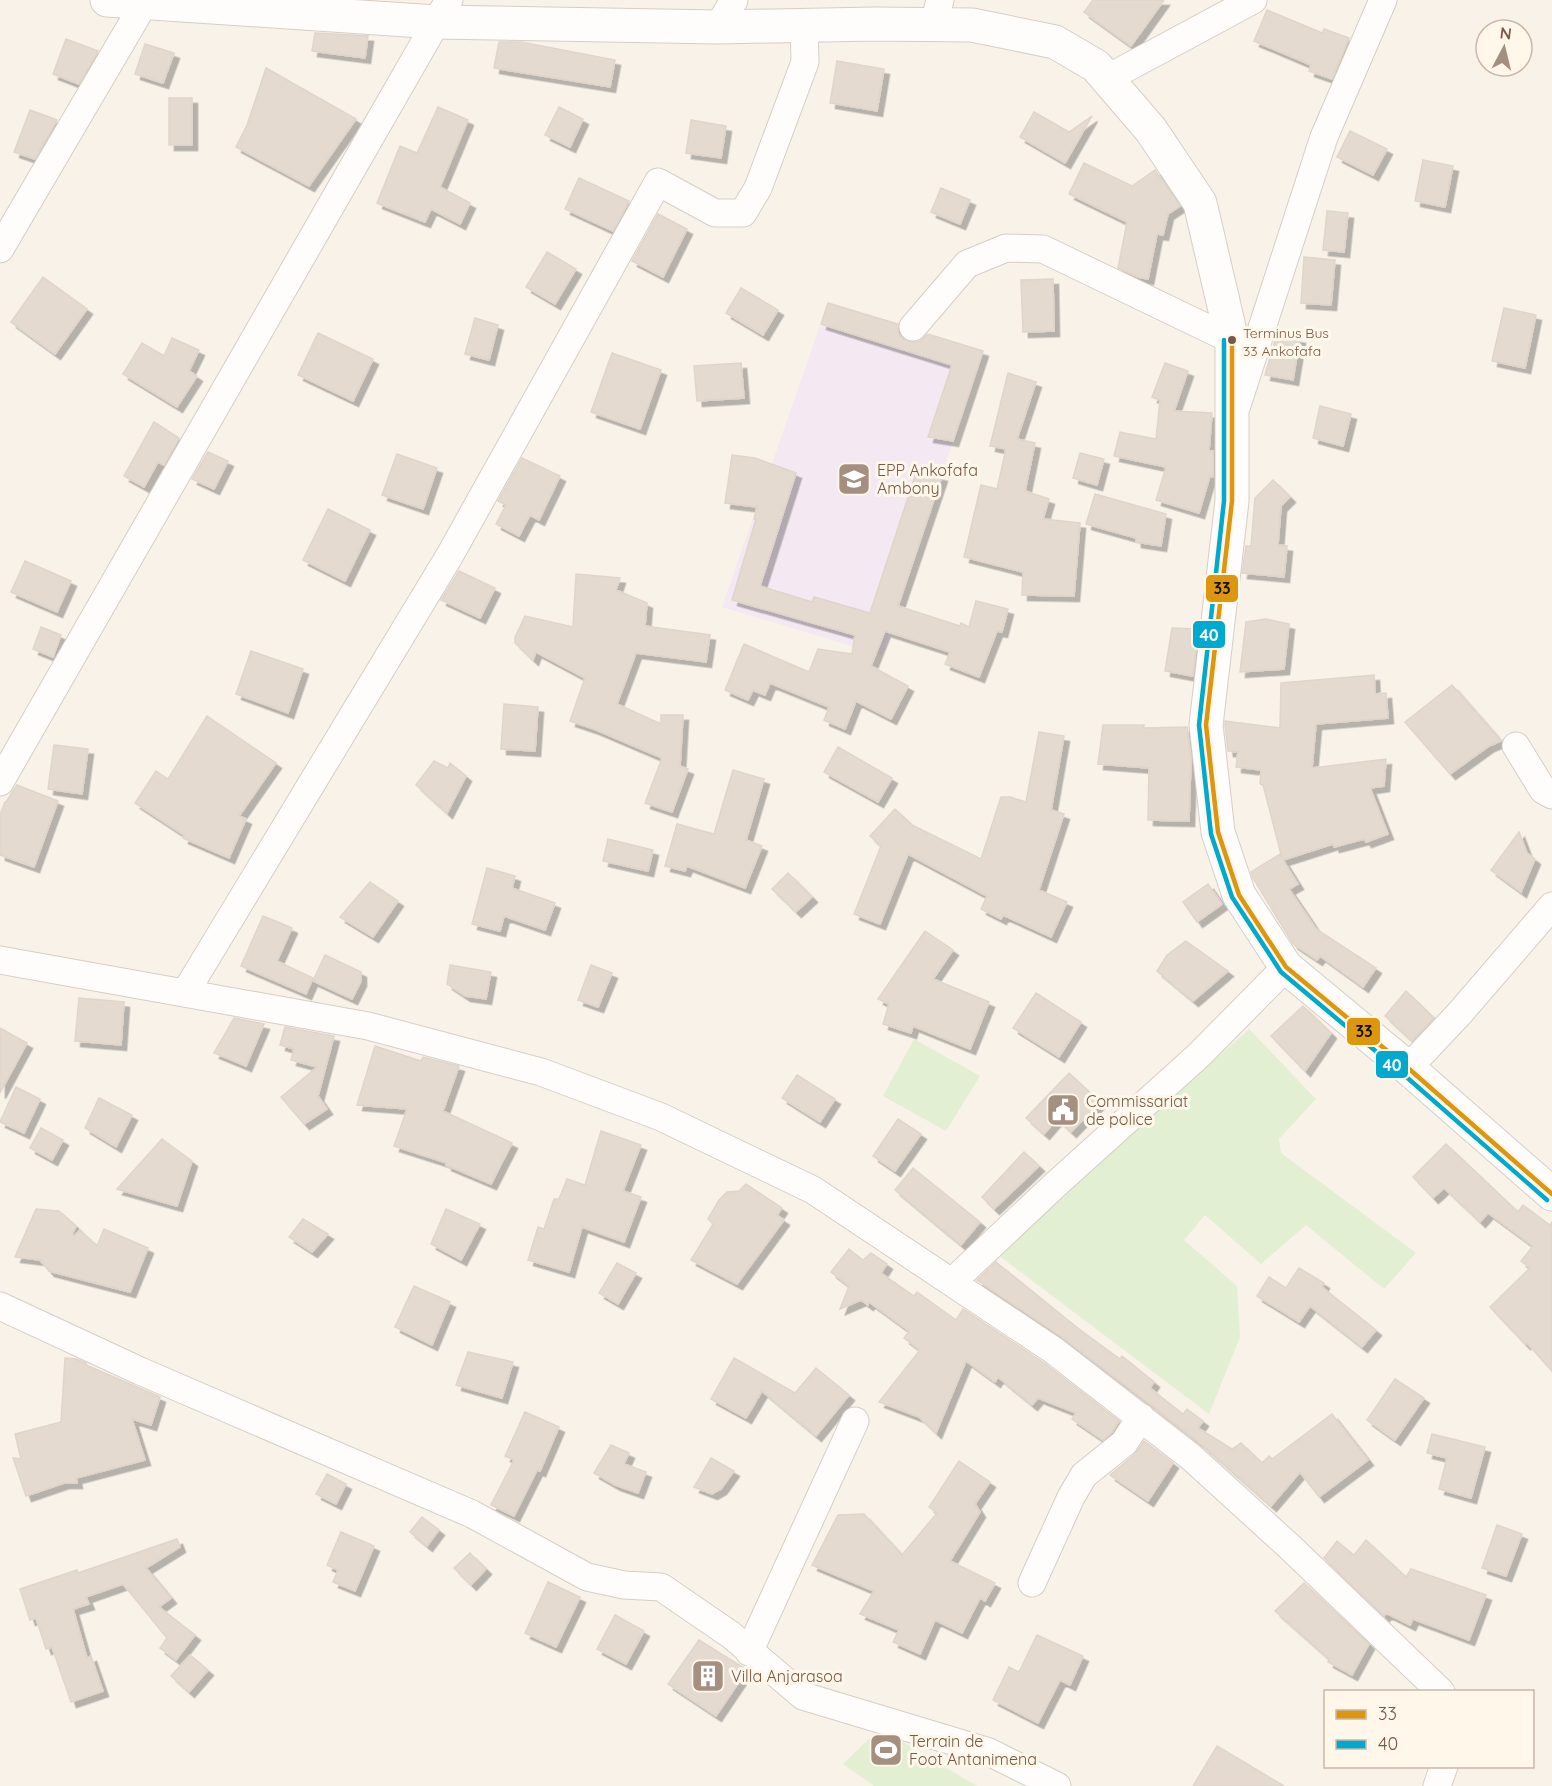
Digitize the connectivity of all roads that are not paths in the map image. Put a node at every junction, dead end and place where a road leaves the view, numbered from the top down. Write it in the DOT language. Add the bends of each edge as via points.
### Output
graph roads {
  1 [pos="107,0"];
  2 [pos="1253,0"];
  3 [pos="1383,0"];
  4 [pos="145,2"];
  5 [pos="442,11"];
  6 [pos="726,13"];
  7 [pos="937,13"];
  8 [pos="804,25"];
  9 [pos="1108,78"];
  10 [pos="0,249"];
  11 [pos="913,327"];
  12 [pos="1232,340"];
  13 [pos="1232,420"];
  14 [pos="1516,746"];
  15 [pos="0,782"];
  16 [pos="1552,795"];
  17 [pos="1552,906"];
  18 [pos="0,960"];
  19 [pos="1286,967"];
  20 [pos="185,993"];
  21 [pos="1408,1068"];
  22 [pos="1552,1194"];
  23 [pos="952,1282"];
  24 [pos="0,1306"];
  25 [pos="1141,1417"];
  26 [pos="855,1422"];
  27 [pos="1032,1583"];
  28 [pos="749,1652"];
  29 [pos="1439,1690"];
  30 [pos="1444,1768"];
  31 [pos="1057,1786"];
  32 [pos="1437,1786"];
  1 -- 4 [label="street"];
  2 -- 9 [label="street"];
  3 -- 13 [label="street" via="1324,137"];
  4 -- 5 [label="street"];
  4 -- 10 [label="street"];
  5 -- 6 [label="street"];
  5 -- 15 [label="street"];
  6 -- 8 [label="street"];
  7 -- 8 [label="street"];
  7 -- 9 [label="street" via="972,26 1055,42 1096,66"];
  8 -- 20 [label="street" via="805,62 758,188 743,213 715,213 658,182 450,555"];
  9 -- 12 [label="street" via="1151,130 1200,203"];
  11 -- 12 [label="street" via="967,264 1006,248 1043,249"];
  12 -- 13 [label="street"];
  13 -- 19 [label="street" via="1232,501 1206,725 1218,832 1239,895"];
  14 -- 16 [label="street" via="1543,790"];
  17 -- 21 [label="street"];
  18 -- 20 [label="street"];
  19 -- 21 [label="street"];
  19 -- 23 [label="street" via="1199,1055"];
  20 -- 23 [label="street" via="368,1026 541,1072 661,1117 813,1190"];
  21 -- 22 [label="street"];
  23 -- 25 [label="street" via="1053,1350"];
  24 -- 28 [label="street" via="140,1371 472,1514 587,1576 624,1585 661,1587"];
  25 -- 27 [label="street" via="1124,1443 1084,1475"];
  25 -- 29 [label="street" via="1200,1464"];
  26 -- 28 [label="street"];
  28 -- 31 [label="street" via="803,1696 989,1752"];
  30 -- 32 [label="street"];
}
